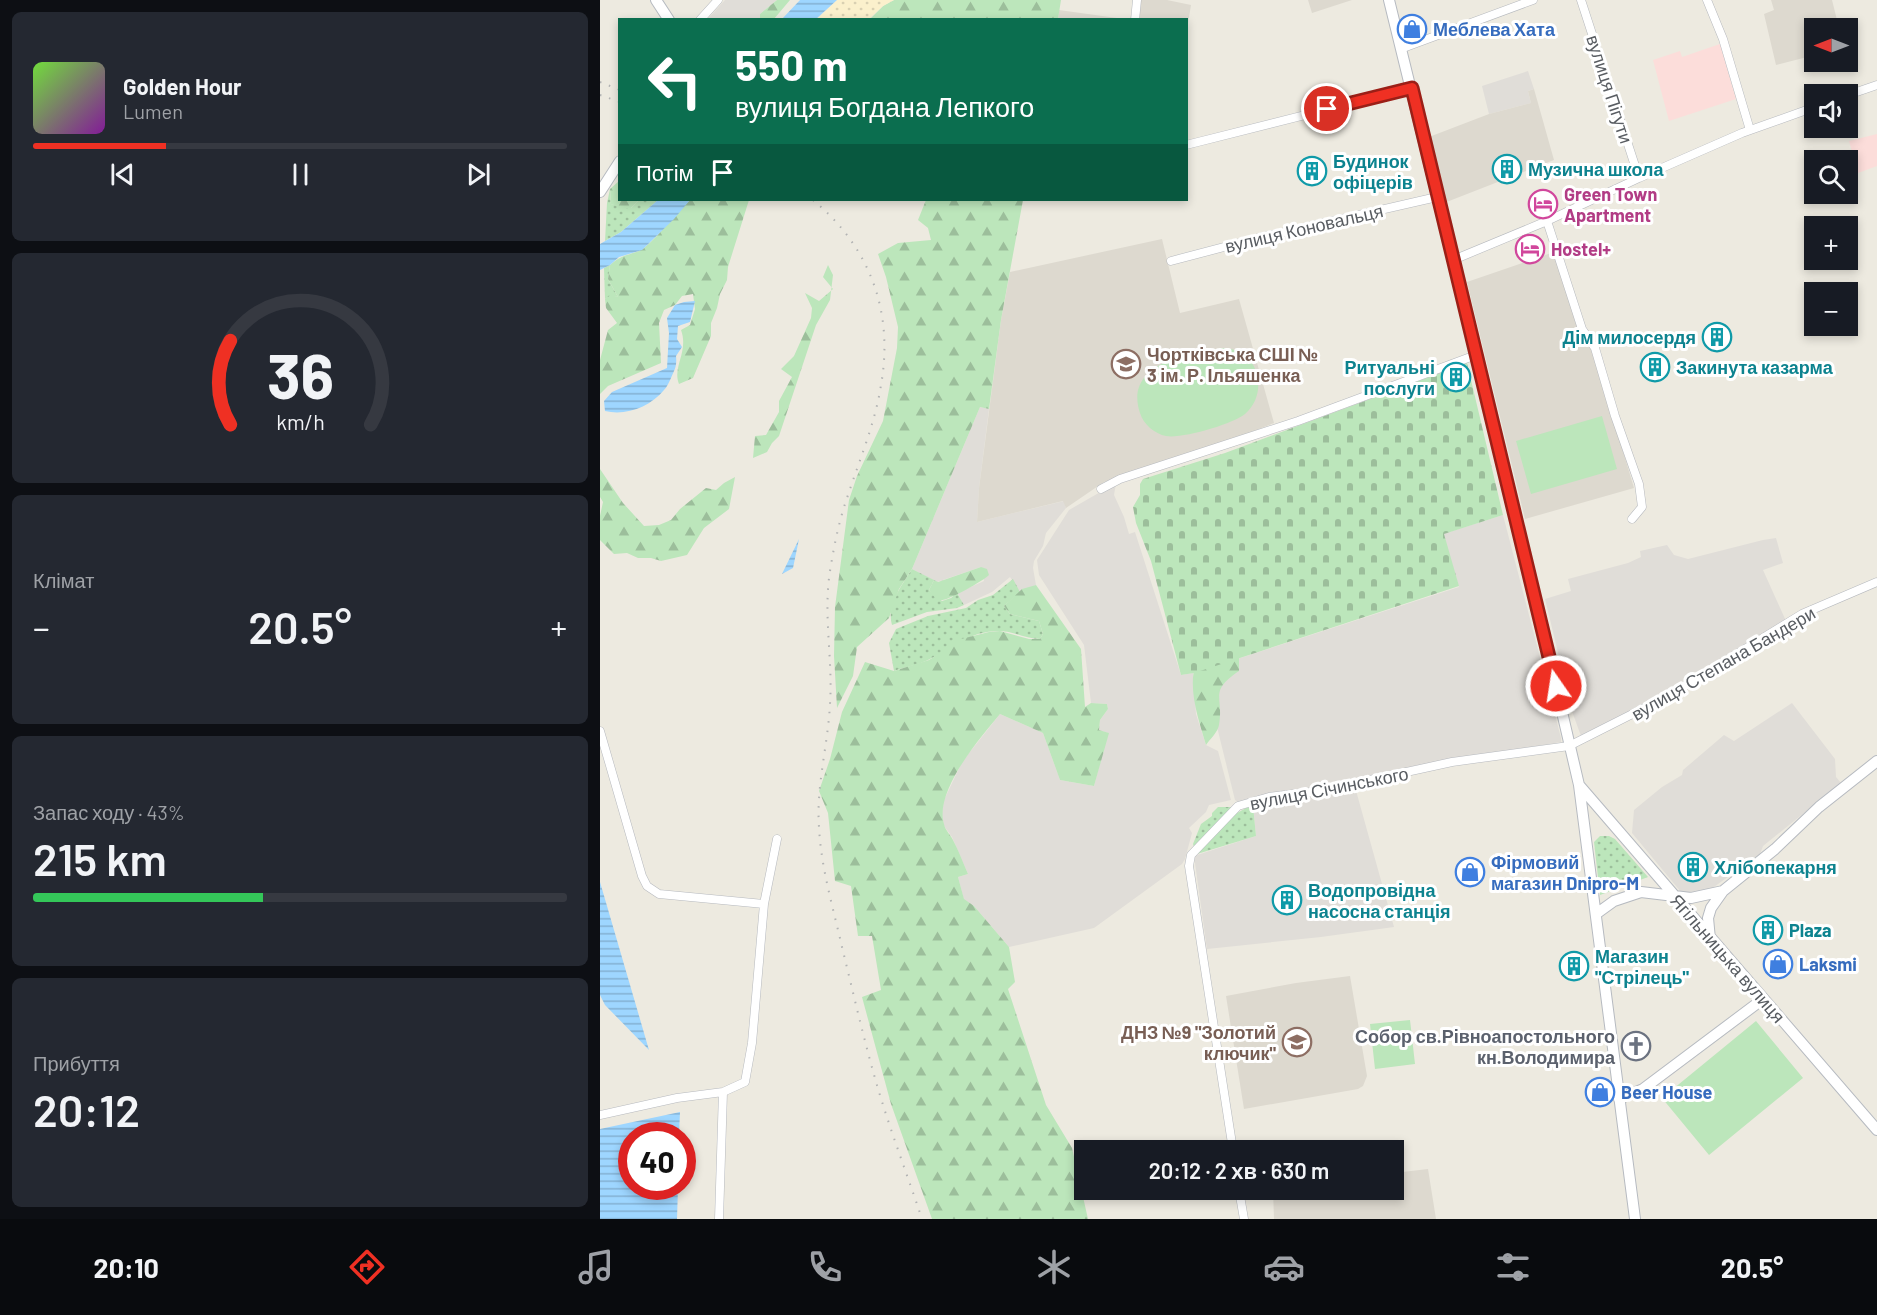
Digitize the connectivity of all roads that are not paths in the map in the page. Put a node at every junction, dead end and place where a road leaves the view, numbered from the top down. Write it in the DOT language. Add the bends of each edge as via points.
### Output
graph roads {
  1 [pos="656,0"];
  2 [pos="718,0"];
  3 [pos="1137,0"];
  4 [pos="1389,0"];
  5 [pos="1533,0"];
  6 [pos="1581,0"];
  7 [pos="1707,0"];
  8 [pos="668,18"];
  9 [pos="702,18"];
  10 [pos="1135,18"];
  11 [pos="1402,48"];
  12 [pos="1877,85"];
  13 [pos="1412,88"];
  14 [pos="1858,92"];
  15 [pos="1804,111"];
  16 [pos="1750,130"];
  17 [pos="1188,144"];
  18 [pos="618,164"];
  19 [pos="1640,178"];
  20 [pos="602,186"];
  21 [pos="1437,197"];
  22 [pos="1547,221"];
  23 [pos="1453,260"];
  24 [pos="1172,261"];
  25 [pos="1476,355"];
  26 [pos="1101,489"];
  27 [pos="1632,519"];
  28 [pos="1877,582"];
  29 [pos="600,731"];
  30 [pos="1569,746"];
  31 [pos="1877,761"];
  32 [pos="1579,785"];
  33 [pos="777,838"];
  34 [pos="1723,891"];
  35 [pos="1673,895"];
  36 [pos="764,904"];
  37 [pos="1596,914"];
  38 [pos="1710,939"];
  39 [pos="1763,999"];
  40 [pos="723,1092"];
  41 [pos="1619,1099"];
  42 [pos="600,1115"];
  43 [pos="1877,1130"];
  44 [pos="1231,1140"];
  45 [pos="1241,1200"];
  46 [pos="719,1219"];
  47 [pos="1244,1219"];
  48 [pos="1635,1219"];
  1 -- 8 [label="main road"];
  2 -- 9 [label="street"];
  3 -- 10 [label="street"];
  4 -- 11 [label="main road"];
  5 -- 11 [label="street"];
  6 -- 19 [label="street, вулиця Пігути"];
  7 -- 16 [label="street"];
  11 -- 13 [label="main road"];
  12 -- 14 [label="street"];
  13 -- 17 [label="street"];
  13 -- 21 [label="main road"];
  15 -- 16 [label="street"];
  16 -- 19 [label="street"];
  18 -- 20 [label="main road"];
  19 -- 22 [label="street"];
  21 -- 23 [label="main road"];
  21 -- 24 [label="street, вулиця Коновальця"];
  22 -- 23 [label="street"];
  22 -- 27 [label="street" via="1582,329 1595,348 1639,484 1642,507"];
  23 -- 25 [label="main road"];
  25 -- 26 [label="street" via="1298,421 1120,479"];
  25 -- 30 [label="main road"];
  28 -- 30 [label="street, вулиця Степана Бандери" via="1802,614 1670,695"];
  29 -- 36 [label="street" via="647,886 659,894"];
  30 -- 32 [label="main road"];
  30 -- 44 [label="street, вулиця Січинського" via="1452,762 1238,806 1191,855 1190,878"];
  31 -- 34 [label="main road"];
  32 -- 35 [label="main road, Ягільницька вулиця"];
  32 -- 37 [label="main road"];
  33 -- 36 [label="street"];
  34 -- 35 [label="main road" via="1691,898"];
  34 -- 38 [label="main road" via="1708,918"];
  35 -- 37 [label="main road" via="1635,893"];
  35 -- 38 [label="main road, Ягільницька вулиця"];
  36 -- 40 [label="street" via="745,1082"];
  37 -- 41 [label="main road"];
  38 -- 39 [label="main road, Ягільницька вулиця"];
  39 -- 41 [label="main road" via="1643,1089"];
  39 -- 43 [label="main road, Ягільницька вулиця"];
  40 -- 42 [label="street"];
  40 -- 46 [label="street"];
  41 -- 48 [label="main road"];
  45 -- 47 [label="street"];
}
